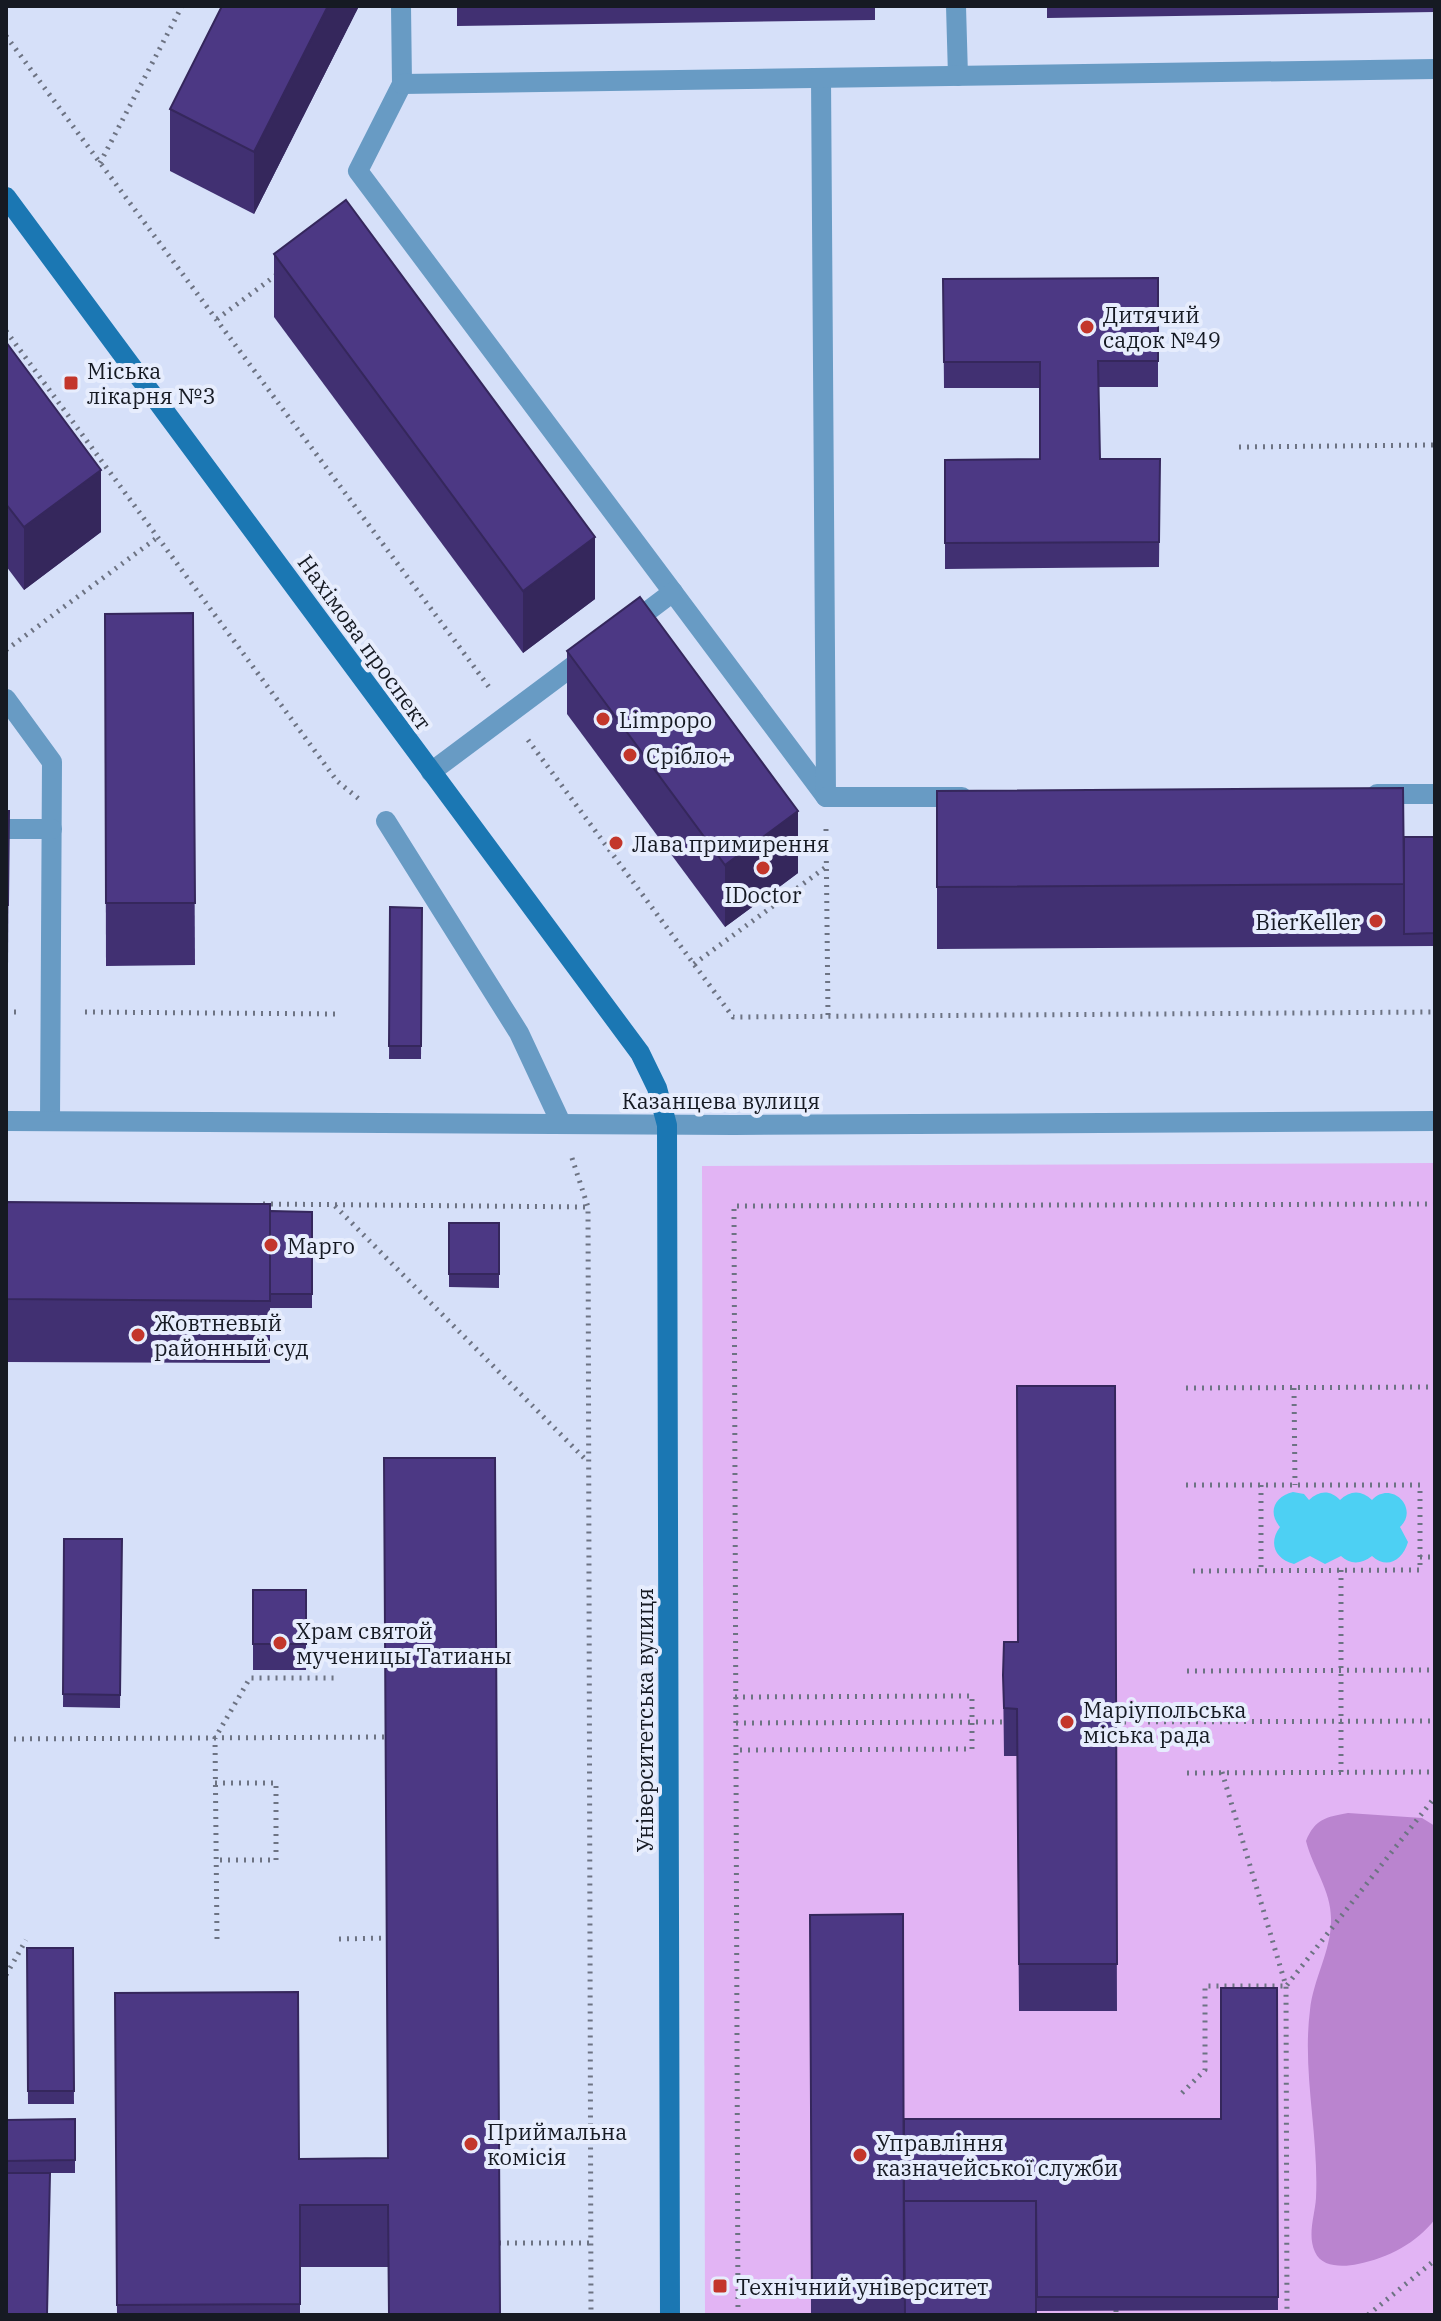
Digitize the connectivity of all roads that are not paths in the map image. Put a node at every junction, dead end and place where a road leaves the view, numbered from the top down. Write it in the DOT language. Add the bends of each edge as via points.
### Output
graph roads {
  1 [pos="401,6"];
  2 [pos="956,6"];
  3 [pos="1435,69"];
  4 [pos="958,76"];
  5 [pos="821,78"];
  6 [pos="402,84"];
  7 [pos="6,197"];
  8 [pos="673,592"];
  9 [pos="6,699"];
  10 [pos="431,772"];
  11 [pos="1357,794"];
  12 [pos="1435,794"];
  13 [pos="982,796"];
  14 [pos="826,797"];
  15 [pos="386,821"];
  16 [pos="6,829"];
  17 [pos="52,829"];
  18 [pos="6,1121"];
  19 [pos="50,1121"];
  20 [pos="1435,1121"];
  21 [pos="561,1123"];
  22 [pos="667,1125"];
  23 [pos="670,2315"];
  1 -- 6 [label="street"];
  2 -- 4 [label="street"];
  3 -- 4 [label="street"];
  4 -- 5 [label="street"];
  5 -- 6 [label="street"];
  5 -- 14 [label="street"];
  6 -- 8 [label="street" via="358,171"];
  7 -- 10 [label="main road, Нахімова проспект"];
  8 -- 10 [label="street"];
  8 -- 14 [label="street"];
  9 -- 17 [label="street" via="52,762"];
  10 -- 22 [label="main road, Нахімова проспект" via="640,1053"];
  11 -- 12 [label="street"];
  13 -- 14 [label="street"];
  15 -- 21 [label="street" via="519,1033"];
  16 -- 17 [label="street"];
  17 -- 19 [label="street"];
  18 -- 19 [label="street, Казанцева вулиця"];
  19 -- 21 [label="street, Казанцева вулиця"];
  20 -- 22 [label="street, Казанцева вулиця"];
  21 -- 22 [label="street, Казанцева вулиця"];
  22 -- 23 [label="main road, Університетська вулиця"];
}
